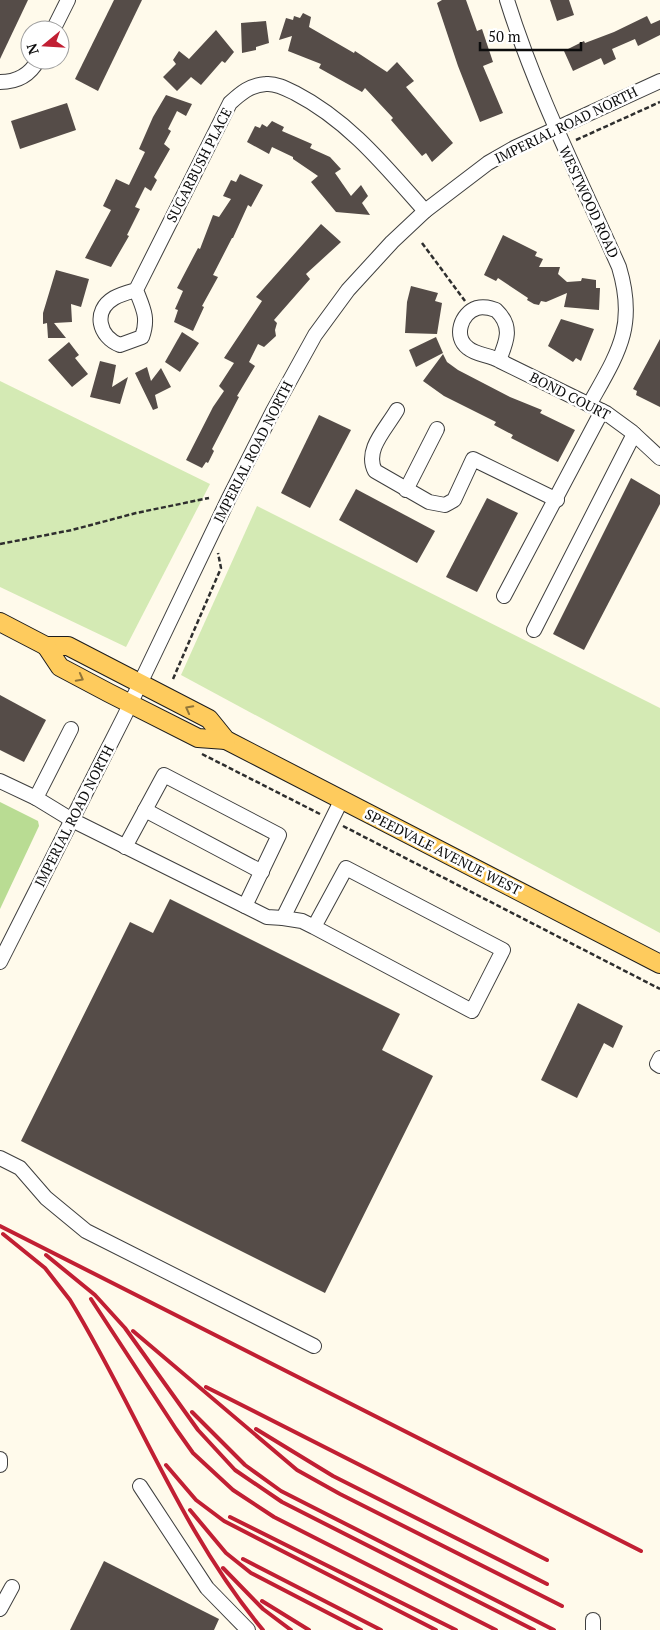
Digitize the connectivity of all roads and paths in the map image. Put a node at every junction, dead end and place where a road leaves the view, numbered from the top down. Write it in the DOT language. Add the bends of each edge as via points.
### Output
graph roads {
  1 [pos="68,0"];
  2 [pos="507,0"];
  3 [pos="58,20"];
  4 [pos="32,70"];
  5 [pos="660,81"];
  6 [pos="0,82"];
  7 [pos="660,102"];
  8 [pos="556,128"];
  9 [pos="563,146"];
  10 [pos="425,211"];
  11 [pos="422,243"];
  12 [pos="136,290"];
  13 [pos="471,311"];
  14 [pos="498,360"];
  15 [pos="589,405"];
  16 [pos="397,410"];
  17 [pos="602,411"];
  18 [pos="437,429"];
  19 [pos="634,434"];
  20 [pos="660,458"];
  21 [pos="406,490"];
  22 [pos="209,498"];
  23 [pos="557,500"];
  24 [pos="0,544"];
  25 [pos="221,568"];
  26 [pos="504,596"];
  27 [pos="0,622"];
  28 [pos="534,630"];
  29 [pos="46,646"];
  30 [pos="174,679"];
  31 [pos="140,683"];
  32 [pos="130,704"];
  33 [pos="71,729"];
  34 [pos="226,740"];
  35 [pos="199,752"];
  36 [pos="0,781"];
  37 [pos="36,798"];
  38 [pos="342,799"];
  39 [pos="145,810"];
  40 [pos="72,820"];
  41 [pos="331,820"];
  42 [pos="126,847"];
  43 [pos="262,872"];
  44 [pos="245,906"];
  45 [pos="283,918"];
  46 [pos="314,928"];
  47 [pos="0,962"];
  48 [pos="660,964"];
  49 [pos="660,989"];
  50 [pos="660,1058"];
  51 [pos="660,1066"];
  52 [pos="0,1158"];
  53 [pos="314,1346"];
  54 [pos="0,1460"];
  55 [pos="0,1465"];
  56 [pos="140,1486"];
  57 [pos="12,1587"];
  58 [pos="0,1609"];
  59 [pos="248,1630"];
  1 -- 3 [label="street"];
  2 -- 8 [label="street, WESTWOOD ROAD" via="516,31"];
  4 -- 6 [label="street" via="11,82"];
  5 -- 8 [label="street, IMPERIAL ROAD NORTH"];
  7 -- 9 [label="path"];
  8 -- 9 [label="street, WESTWOOD ROAD"];
  8 -- 10 [label="street, IMPERIAL ROAD NORTH" via="488,163"];
  9 -- 15 [label="street, WESTWOOD ROAD" via="619,267 628,307 626,328"];
  10 -- 12 [label="street, SUGARBUSH PLACE" via="352,130 314,103 285,88 267,84 245,89 230,103"];
  10 -- 31 [label="street, IMPERIAL ROAD NORTH" via="348,290 315,335 228,500"];
  11 -- 13 [label="path" via="462,294"];
  13 -- 14 [label="street, BOND COURT" via="461,326 462,343 475,353"];
  13 -- 14 [label="street" via="479,308 496,310 507,323 507,339"];
  14 -- 15 [label="street, BOND COURT"];
  15 -- 17 [label="street, BOND COURT"];
  16 -- 21 [label="street" via="370,458 375,472"];
  17 -- 19 [label="street, BOND COURT"];
  17 -- 23 [label="street"];
  18 -- 21 [label="street"];
  19 -- 20 [label="street, BOND COURT"];
  19 -- 28 [label="street"];
  21 -- 23 [label="street" via="429,502 445,505 454,500 473,459"];
  22 -- 24 [label="path"];
  23 -- 26 [label="street"];
  25 -- 30 [label="path"];
  27 -- 29 [label="main road, SPEEDVALE AVENUE WEST"];
  29 -- 31 [label="main road, SPEEDVALE AVENUE WEST" via="68,646"];
  29 -- 32 [label="main road, SPEEDVALE AVENUE WEST, one-way" via="60,667"];
  31 -- 32 [label="street, IMPERIAL ROAD NORTH"];
  34 -- 31 [label="main road, SPEEDVALE AVENUE WEST, one-way" via="210,720"];
  32 -- 34 [label="main road, SPEEDVALE AVENUE WEST" via="198,738"];
  32 -- 40 [label="street, IMPERIAL ROAD NORTH"];
  33 -- 37 [label="street"];
  34 -- 38 [label="main road, SPEEDVALE AVENUE WEST"];
  35 -- 41 [label="path"];
  36 -- 37 [label="street"];
  37 -- 40 [label="street"];
  38 -- 41 [label="street"];
  38 -- 48 [label="main road, SPEEDVALE AVENUE WEST"];
  39 -- 42 [label="street"];
  39 -- 43 [label="street"];
  39 -- 43 [label="street" via="164,776 279,835"];
  40 -- 42 [label="street"];
  40 -- 47 [label="street, IMPERIAL ROAD NORTH"];
  41 -- 45 [label="street"];
  41 -- 49 [label="path"];
  42 -- 44 [label="street"];
  43 -- 44 [label="street"];
  44 -- 45 [label="street" via="267,917"];
  45 -- 46 [label="street" via="302,921"];
  46 -- 46 [label="street" via="472,1010 503,950 346,868"];
  50 -- 51 [label="street" via="657,1064"];
  52 -- 53 [label="street" via="20,1168 46,1198 86,1231"];
  54 -- 55 [label="street"];
  56 -- 59 [label="street" via="207,1588"];
  57 -- 58 [label="street"];
}
